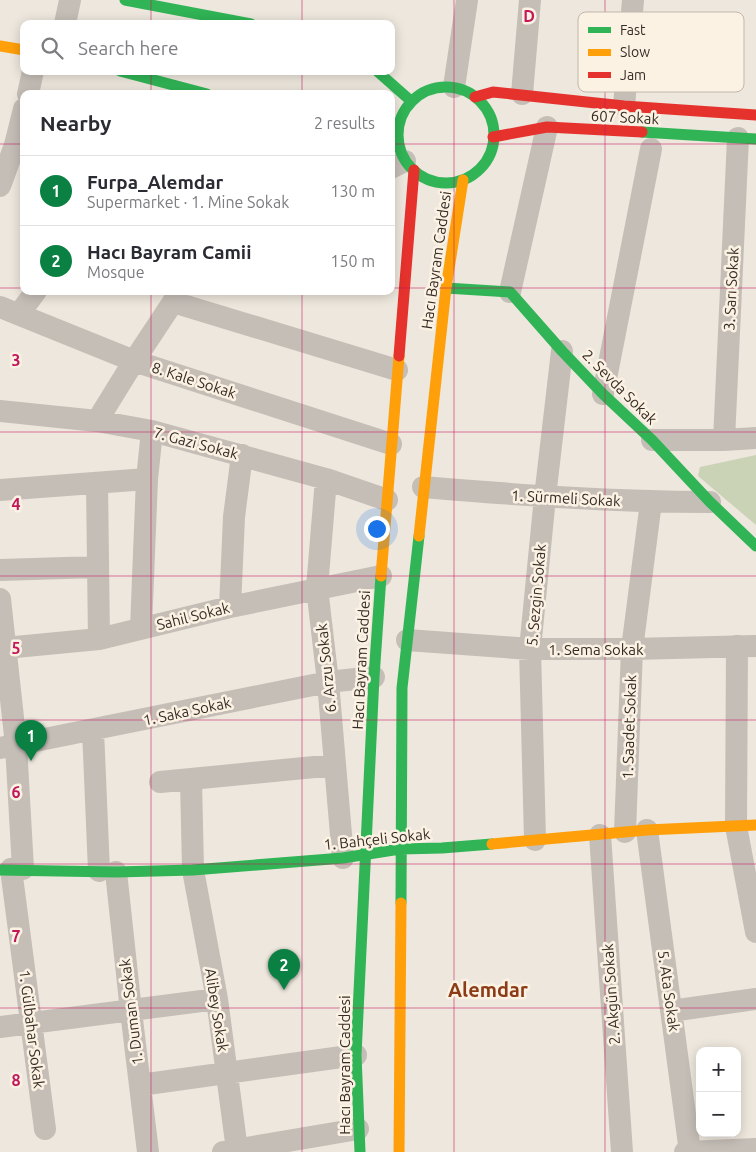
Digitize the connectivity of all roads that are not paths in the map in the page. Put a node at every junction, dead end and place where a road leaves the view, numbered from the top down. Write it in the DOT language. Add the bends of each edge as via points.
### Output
graph roads {
  1 [pos="70,0"];
  2 [pos="126,0"];
  3 [pos="467,0"];
  4 [pos="530,0"];
  5 [pos="65,20"];
  6 [pos="230,20"];
  7 [pos="0,46"];
  8 [pos="20,49"];
  9 [pos="32,75"];
  10 [pos="135,75"];
  11 [pos="382,75"];
  12 [pos="454,87"];
  13 [pos="29,90"];
  14 [pos="192,90"];
  15 [pos="625,92"];
  16 [pos="522,94"];
  17 [pos="475,97"];
  18 [pos="412,101"];
  19 [pos="624,106"];
  20 [pos="756,115"];
  21 [pos="20,122"];
  22 [pos="547,127"];
  23 [pos="493,137"];
  24 [pos="747,139"];
  25 [pos="13,145"];
  26 [pos="651,149"];
  27 [pos="400,158"];
  28 [pos="463,180"];
  29 [pos="0,186"];
  30 [pos="446,288"];
  31 [pos="510,292"];
  32 [pos="397,293"];
  33 [pos="31,295"];
  34 [pos="176,296"];
  35 [pos="9,311"];
  36 [pos="562,350"];
  37 [pos="134,361"];
  38 [pos="397,370"];
  39 [pos="603,394"];
  40 [pos="0,411"];
  41 [pos="97,421"];
  42 [pos="152,431"];
  43 [pos="756,438"];
  44 [pos="652,440"];
  45 [pos="724,440"];
  46 [pos="391,444"];
  47 [pos="242,455"];
  48 [pos="147,479"];
  49 [pos="326,479"];
  50 [pos="96,483"];
  51 [pos="423,488"];
  52 [pos="0,490"];
  53 [pos="545,497"];
  54 [pos="386,500"];
  55 [pos="651,502"];
  56 [pos="710,502"];
  57 [pos="756,546"];
  58 [pos="97,567"];
  59 [pos="0,570"];
  60 [pos="380,576"];
  61 [pos="317,588"];
  62 [pos="0,598"];
  63 [pos="230,607"];
  64 [pos="142,628"];
  65 [pos="99,638"];
  66 [pos="407,640"];
  67 [pos="747,646"];
  68 [pos="5,648"];
  69 [pos="530,649"];
  70 [pos="632,649"];
  71 [pos="374,677"];
  72 [pos="328,682"];
  73 [pos="93,730"];
  74 [pos="8,747"];
  75 [pos="335,765"];
  76 [pos="191,780"];
  77 [pos="160,782"];
  78 [pos="746,826"];
  79 [pos="636,831"];
  80 [pos="600,835"];
  81 [pos="535,840"];
  82 [pos="400,849"];
  83 [pos="366,853"];
  84 [pos="343,858"];
  85 [pos="11,869"];
  86 [pos="193,870"];
  87 [pos="108,871"];
  88 [pos="756,932"];
  89 [pos="217,999"];
  90 [pos="756,999"];
  91 [pos="131,1011"];
  92 [pos="671,1011"];
  93 [pos="32,1023"];
  94 [pos="0,1027"];
  95 [pos="356,1055"];
  96 [pos="226,1072"];
  97 [pos="140,1085"];
  98 [pos="45,1129"];
  99 [pos="358,1129"];
  100 [pos="756,1149"];
  101 [pos="230,1151"];
  102 [pos="148,1152"];
  103 [pos="360,1152"];
  104 [pos="399,1152"];
  105 [pos="622,1152"];
  106 [pos="685,1152"];
  107 [pos="690,1152"];
  1 -- 5 [label="street"];
  2 -- 6 [label="main road"];
  3 -- 12 [label="street"];
  4 -- 16 [label="street"];
  7 -- 8 [label="main road"];
  9 -- 13 [label="street"];
  10 -- 14 [label="main road"];
  11 -- 18 [label="main road"];
  12 -- 17 [label="main road"];
  12 -- 18 [label="main road" via="431,89"];
  15 -- 19 [label="street"];
  16 -- 17 [label="main road" via="493,92"];
  16 -- 19 [label="main road"];
  17 -- 23 [label="main road" via="490,114"];
  18 -- 27 [label="main road" via="402,114 398,130"];
  19 -- 20 [label="main road"];
  21 -- 25 [label="street"];
  22 -- 23 [label="main road, 607 Sokak"];
  22 -- 24 [label="main road, 607 Sokak"];
  22 -- 31 [label="street"];
  23 -- 28 [label="main road" via="487,160 477,172"];
  24 -- 45 [label="street, 3. Sarı Sokak"];
  25 -- 29 [label="street"];
  26 -- 39 [label="street"];
  27 -- 28 [label="main road" via="431,181"];
  27 -- 32 [label="main road, Hacı Bayram Caddesi"];
  28 -- 30 [label="main road, Hacı Bayram Caddesi"];
  30 -- 31 [label="main road"];
  30 -- 51 [label="main road, Hacı Bayram Caddesi"];
  31 -- 36 [label="main road, 2. Sevda Sokak"];
  32 -- 38 [label="main road, Hacı Bayram Caddesi"];
  33 -- 35 [label="street"];
  34 -- 37 [label="street"];
  34 -- 38 [label="street"];
  35 -- 37 [label="street, 8. Kale Sokak"];
  36 -- 39 [label="main road, 2. Sevda Sokak"];
  36 -- 53 [label="street, 5. Sezgin Sokak"];
  37 -- 41 [label="street"];
  37 -- 46 [label="street, 8. Kale Sokak"];
  38 -- 46 [label="main road, Hacı Bayram Caddesi"];
  39 -- 44 [label="main road, 2. Sevda Sokak"];
  40 -- 41 [label="street, 7. Gazi Sokak"];
  41 -- 42 [label="street, 7. Gazi Sokak"];
  42 -- 47 [label="street, 7. Gazi Sokak"];
  42 -- 48 [label="street"];
  43 -- 45 [label="street"];
  44 -- 45 [label="street"];
  44 -- 56 [label="main road, 2. Sevda Sokak"];
  46 -- 54 [label="main road, Hacı Bayram Caddesi"];
  47 -- 49 [label="street, 7. Gazi Sokak"];
  47 -- 63 [label="street" via="234,517"];
  48 -- 50 [label="street"];
  48 -- 64 [label="street"];
  49 -- 54 [label="street, 7. Gazi Sokak"];
  49 -- 61 [label="street, 6. Arzu Sokak"];
  50 -- 52 [label="street"];
  50 -- 58 [label="street"];
  51 -- 53 [label="street, 1. Sürmeli Sokak"];
  51 -- 66 [label="main road, Hacı Bayram Caddesi"];
  53 -- 55 [label="street, 1. Sürmeli Sokak"];
  53 -- 69 [label="street, 5. Sezgin Sokak"];
  54 -- 60 [label="main road, Hacı Bayram Caddesi"];
  55 -- 56 [label="street, 1. Sürmeli Sokak"];
  55 -- 70 [label="street, 1. Saadet Sokak"];
  56 -- 57 [label="main road, 2. Sevda Sokak"];
  58 -- 59 [label="street"];
  58 -- 65 [label="street"];
  60 -- 61 [label="street, Sahil Sokak"];
  60 -- 71 [label="main road, Hacı Bayram Caddesi"];
  61 -- 63 [label="street, Sahil Sokak"];
  61 -- 72 [label="street, 6. Arzu Sokak"];
  62 -- 68 [label="street, 1. Gülbahar Sokak"];
  63 -- 64 [label="street, Sahil Sokak"];
  64 -- 65 [label="street, Sahil Sokak"];
  65 -- 68 [label="street, Sahil Sokak"];
  66 -- 69 [label="street, 1. Sema Sokak"];
  66 -- 82 [label="main road, Hacı Bayram Caddesi" via="402,688"];
  67 -- 70 [label="street, 1. Sema Sokak"];
  67 -- 78 [label="street"];
  68 -- 74 [label="street, 1. Gülbahar Sokak"];
  69 -- 70 [label="street, 1. Sema Sokak"];
  69 -- 81 [label="street, 5. Sezgin Sokak"];
  70 -- 79 [label="street, 1. Saadet Sokak"];
  71 -- 72 [label="street, 1. Saka Sokak"];
  71 -- 83 [label="main road, Hacı Bayram Caddesi"];
  72 -- 73 [label="street, 1. Saka Sokak"];
  72 -- 75 [label="street, 6. Arzu Sokak"];
  73 -- 74 [label="street, 1. Saka Sokak"];
  73 -- 87 [label="street, 1. Duman Sokak"];
  74 -- 85 [label="street, 1. Gülbahar Sokak"];
  75 -- 76 [label="street"];
  75 -- 84 [label="street, 6. Arzu Sokak"];
  76 -- 77 [label="street"];
  76 -- 86 [label="street, Alibey Sokak"];
  78 -- 79 [label="main road, 1. Bahçeli Sokak"];
  78 -- 88 [label="street"];
  79 -- 80 [label="main road, 1. Bahçeli Sokak"];
  79 -- 92 [label="street, 5. Ata Sokak"];
  80 -- 81 [label="main road, 1. Bahçeli Sokak"];
  80 -- 105 [label="street, 2. Akgün Sokak"];
  81 -- 82 [label="main road, 1. Bahçeli Sokak"];
  82 -- 83 [label="main road, 1. Bahçeli Sokak"];
  82 -- 104 [label="main road, Hacı Bayram Caddesi"];
  83 -- 84 [label="main road, 1. Bahçeli Sokak"];
  83 -- 95 [label="main road, Hacı Bayram Caddesi"];
  84 -- 86 [label="main road, 1. Bahçeli Sokak"];
  85 -- 87 [label="main road, 1. Bahçeli Sokak"];
  85 -- 93 [label="street, 1. Gülbahar Sokak"];
  86 -- 87 [label="main road, 1. Bahçeli Sokak"];
  86 -- 89 [label="street, Alibey Sokak"];
  87 -- 91 [label="street, 1. Duman Sokak"];
  89 -- 91 [label="street"];
  89 -- 96 [label="street, Alibey Sokak"];
  90 -- 92 [label="street"];
  91 -- 93 [label="street"];
  91 -- 97 [label="street, 1. Duman Sokak"];
  92 -- 107 [label="street, 5. Ata Sokak"];
  93 -- 94 [label="street"];
  93 -- 98 [label="street, 1. Gülbahar Sokak"];
  95 -- 96 [label="street"];
  95 -- 99 [label="main road, Hacı Bayram Caddesi"];
  96 -- 97 [label="street"];
  96 -- 101 [label="street, Alibey Sokak"];
  97 -- 102 [label="street, 1. Duman Sokak"];
  99 -- 101 [label="street"];
  99 -- 103 [label="main road, Hacı Bayram Caddesi"];
  100 -- 107 [label="street"];
  106 -- 107 [label="street"];
}
